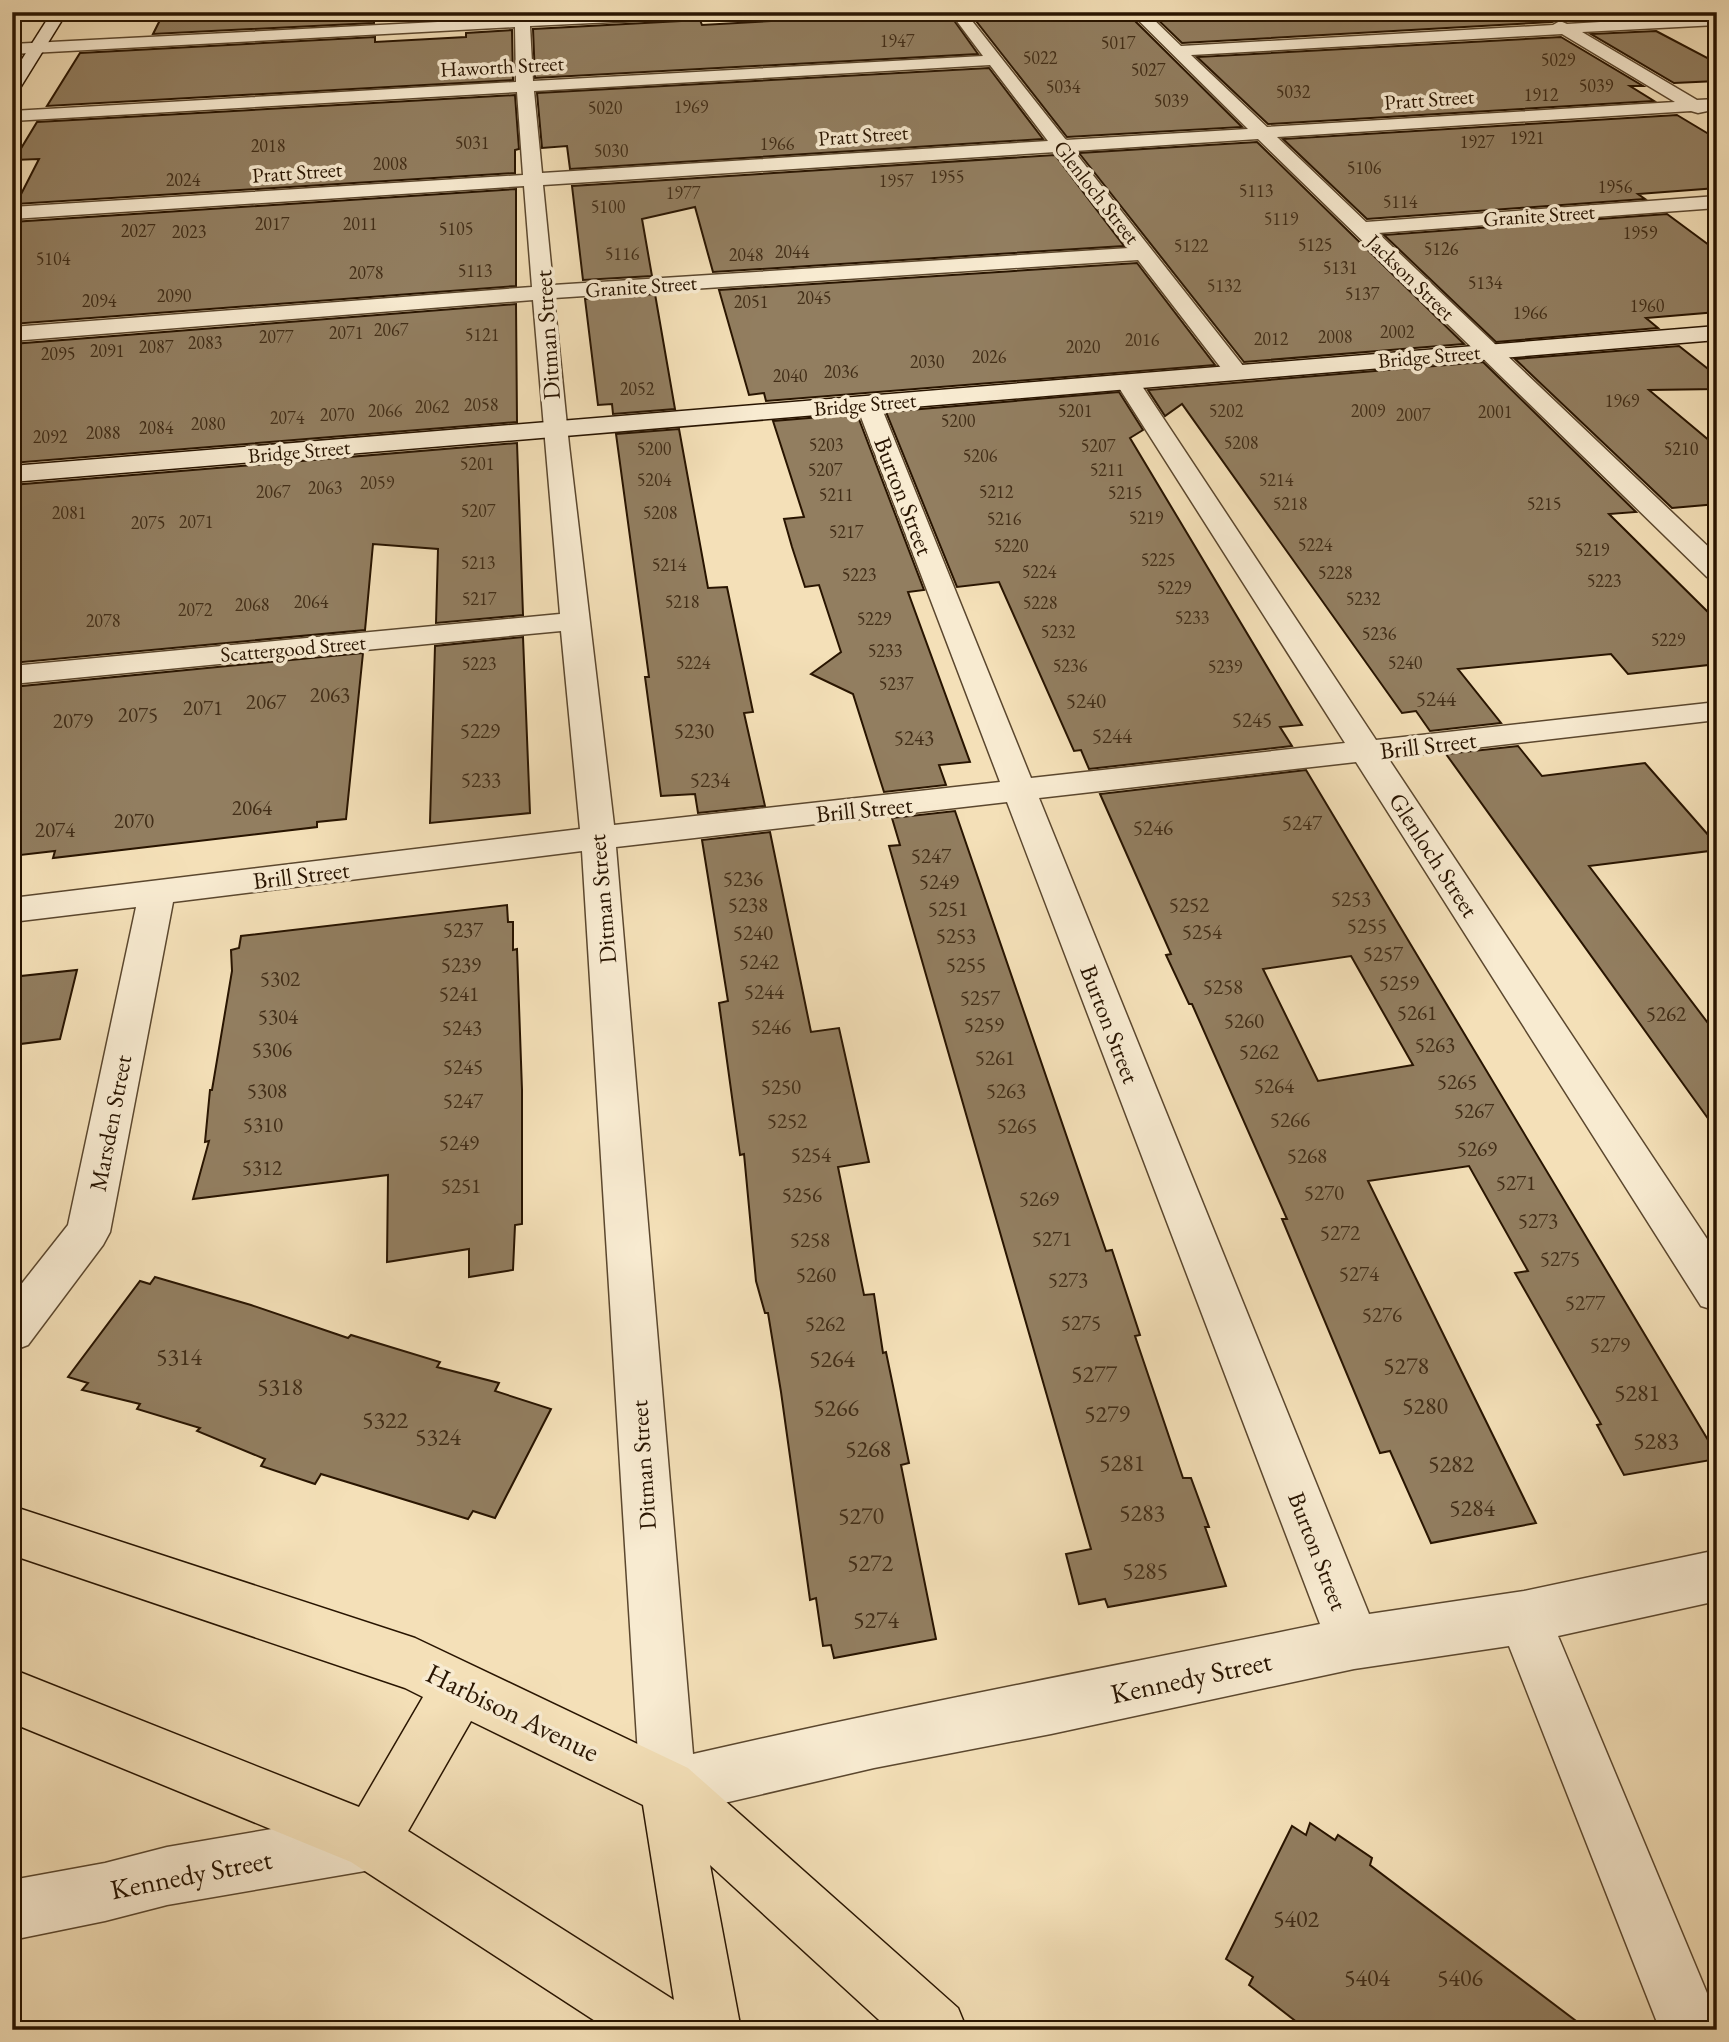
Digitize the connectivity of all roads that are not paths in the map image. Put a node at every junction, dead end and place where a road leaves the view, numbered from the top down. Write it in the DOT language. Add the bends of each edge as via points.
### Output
graph roads {
  1 [pos="60,12"];
  2 [pos="718,12"];
  3 [pos="957,12"];
  4 [pos="1137,12"];
  5 [pos="1537,12"];
  6 [pos="522,17"];
  7 [pos="1717,20"];
  8 [pos="1563,28"];
  9 [pos="38,47"];
  10 [pos="12,49"];
  11 [pos="1177,51"];
  12 [pos="995,60"];
  13 [pos="12,88"];
  14 [pos="525,88"];
  15 [pos="1717,104"];
  16 [pos="1693,105"];
  17 [pos="12,116"];
  18 [pos="1717,120"];
  19 [pos="1261,133"];
  20 [pos="1061,145"];
  21 [pos="534,180"];
  22 [pos="1717,202"];
  23 [pos="12,213"];
  24 [pos="1360,228"];
  25 [pos="1144,253"];
  26 [pos="544,294"];
  27 [pos="1717,333"];
  28 [pos="12,334"];
  29 [pos="1488,351"];
  30 [pos="1236,372"];
  31 [pos="1129,383"];
  32 [pos="868,404"];
  33 [pos="554,430"];
  34 [pos="12,474"];
  35 [pos="1717,571"];
  36 [pos="573,621"];
  37 [pos="12,675"];
  38 [pos="1717,711"];
  39 [pos="1368,752"];
  40 [pos="1020,792"];
  41 [pos="597,838"];
  42 [pos="157,893"];
  43 [pos="12,910"];
  44 [pos="1717,1292"];
  45 [pos="12,1331"];
  46 [pos="12,1530"];
  47 [pos="1717,1575"];
  48 [pos="1524,1617"];
  49 [pos="1354,1643"];
  50 [pos="460,1687"];
  51 [pos="12,1696"];
  52 [pos="668,1788"];
  53 [pos="371,1841"];
  54 [pos="12,1910"];
  55 [pos="666,2030"];
  56 [pos="710,2030"];
  57 [pos="936,2030"];
  58 [pos="1691,2030"];
  1 -- 9 [label="street"];
  2 -- 6 [label="street"];
  3 -- 12 [label="street, Glenloch Street"];
  4 -- 11 [label="street, Jackson Street"];
  5 -- 8 [label="street"];
  6 -- 9 [label="street"];
  6 -- 14 [label="street, Ditman Street"];
  7 -- 8 [label="street"];
  8 -- 11 [label="street"];
  8 -- 16 [label="street"];
  9 -- 10 [label="street"];
  9 -- 13 [label="street"];
  11 -- 19 [label="street, Jackson Street"];
  12 -- 14 [label="street, Haworth Street"];
  12 -- 20 [label="street, Glenloch Street"];
  14 -- 17 [label="street, Haworth Street"];
  14 -- 21 [label="street, Ditman Street"];
  15 -- 16 [label="street, Pratt Street"];
  16 -- 18 [label="street"];
  16 -- 19 [label="street, Pratt Street"];
  19 -- 20 [label="street, Pratt Street"];
  19 -- 24 [label="street, Jackson Street"];
  20 -- 21 [label="street, Pratt Street"];
  20 -- 25 [label="street, Glenloch Street"];
  21 -- 23 [label="street, Pratt Street"];
  21 -- 26 [label="street, Ditman Street"];
  22 -- 24 [label="street, Granite Street"];
  24 -- 29 [label="street, Jackson Street"];
  25 -- 26 [label="street, Granite Street"];
  25 -- 30 [label="street, Glenloch Street"];
  26 -- 28 [label="street, Granite Street"];
  26 -- 33 [label="street, Ditman Street"];
  27 -- 29 [label="street, Bridge Street"];
  29 -- 30 [label="street, Bridge Street"];
  29 -- 35 [label="street, Jackson Street"];
  30 -- 31 [label="street, Bridge Street"];
  31 -- 32 [label="street, Bridge Street"];
  31 -- 39 [label="street, Glenloch Street"];
  32 -- 33 [label="street, Bridge Street"];
  32 -- 40 [label="street, Burton Street"];
  33 -- 34 [label="street, Bridge Street"];
  33 -- 36 [label="street, Ditman Street"];
  36 -- 37 [label="street, Scattergood Street"];
  36 -- 41 [label="street, Ditman Street"];
  38 -- 39 [label="street, Brill Street"];
  39 -- 40 [label="street, Brill Street"];
  39 -- 44 [label="street, Glenloch Street"];
  40 -- 41 [label="street, Brill Street"];
  40 -- 49 [label="street, Burton Street"];
  41 -- 42 [label="street, Brill Street"];
  41 -- 52 [label="street, Ditman Street"];
  42 -- 43 [label="street, Brill Street"];
  42 -- 45 [label="street, Marsden Street" via="89,1231"];
  46 -- 50 [label="main road, Harbison Avenue" via="415,1665"];
  47 -- 48 [label="street, Kennedy Street"];
  48 -- 49 [label="street, Kennedy Street"];
  48 -- 58 [label="street"];
  49 -- 52 [label="street, Kennedy Street" via="874,1740"];
  50 -- 52 [label="main road, Harbison Avenue"];
  50 -- 53 [label="main road"];
  51 -- 53 [label="main road"];
  52 -- 56 [label="main road"];
  52 -- 57 [label="main road, Harbison Avenue"];
  53 -- 54 [label="street, Kennedy Street" via="167,1876"];
  53 -- 55 [label="main road"];
}
